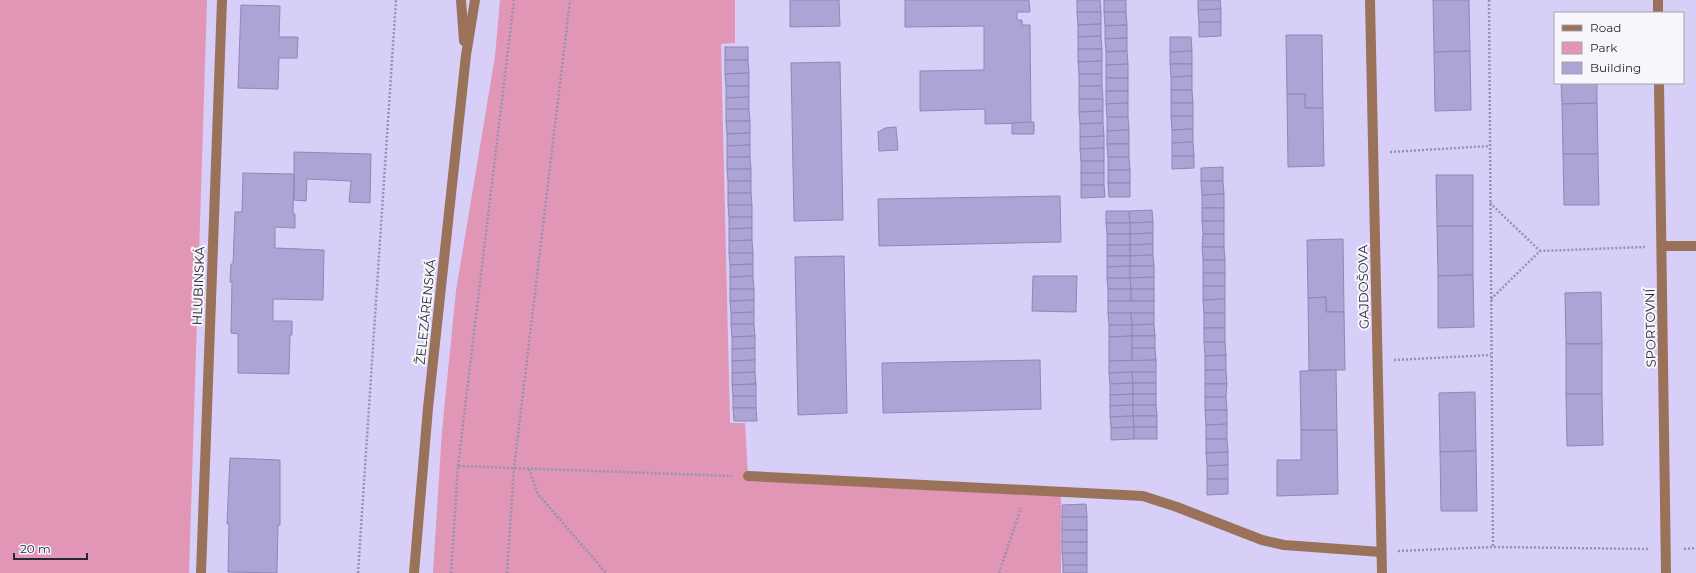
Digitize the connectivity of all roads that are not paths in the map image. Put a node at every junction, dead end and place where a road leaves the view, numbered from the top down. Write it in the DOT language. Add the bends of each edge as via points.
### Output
graph roads {
  1 [pos="222,0"];
  2 [pos="461,0"];
  3 [pos="475,0"];
  4 [pos="1370,0"];
  5 [pos="1658,0"];
  6 [pos="1658,12"];
  7 [pos="466,55"];
  8 [pos="1659,84"];
  9 [pos="1662,246"];
  10 [pos="1696,246"];
  11 [pos="748,476"];
  12 [pos="1381,552"];
  13 [pos="201,573"];
  14 [pos="414,573"];
  15 [pos="1382,573"];
  16 [pos="1666,573"];
  1 -- 13 [label="street, HLUBINSKÁ"];
  2 -- 7 [label="street, ŽELEZÁRENSKÁ"];
  3 -- 7 [label="street, ŽELEZÁRENSKÁ"];
  4 -- 12 [label="street, GAJDOŠOVA"];
  5 -- 6 [label="street"];
  7 -- 14 [label="street, ŽELEZÁRENSKÁ" via="428,408"];
  8 -- 9 [label="street, SPORTOVNÍ"];
  9 -- 10 [label="street"];
  9 -- 16 [label="street, SPORTOVNÍ"];
  11 -- 12 [label="street" via="1143,496 1262,540 1284,545"];
  12 -- 15 [label="street, GAJDOŠOVA"];
}
